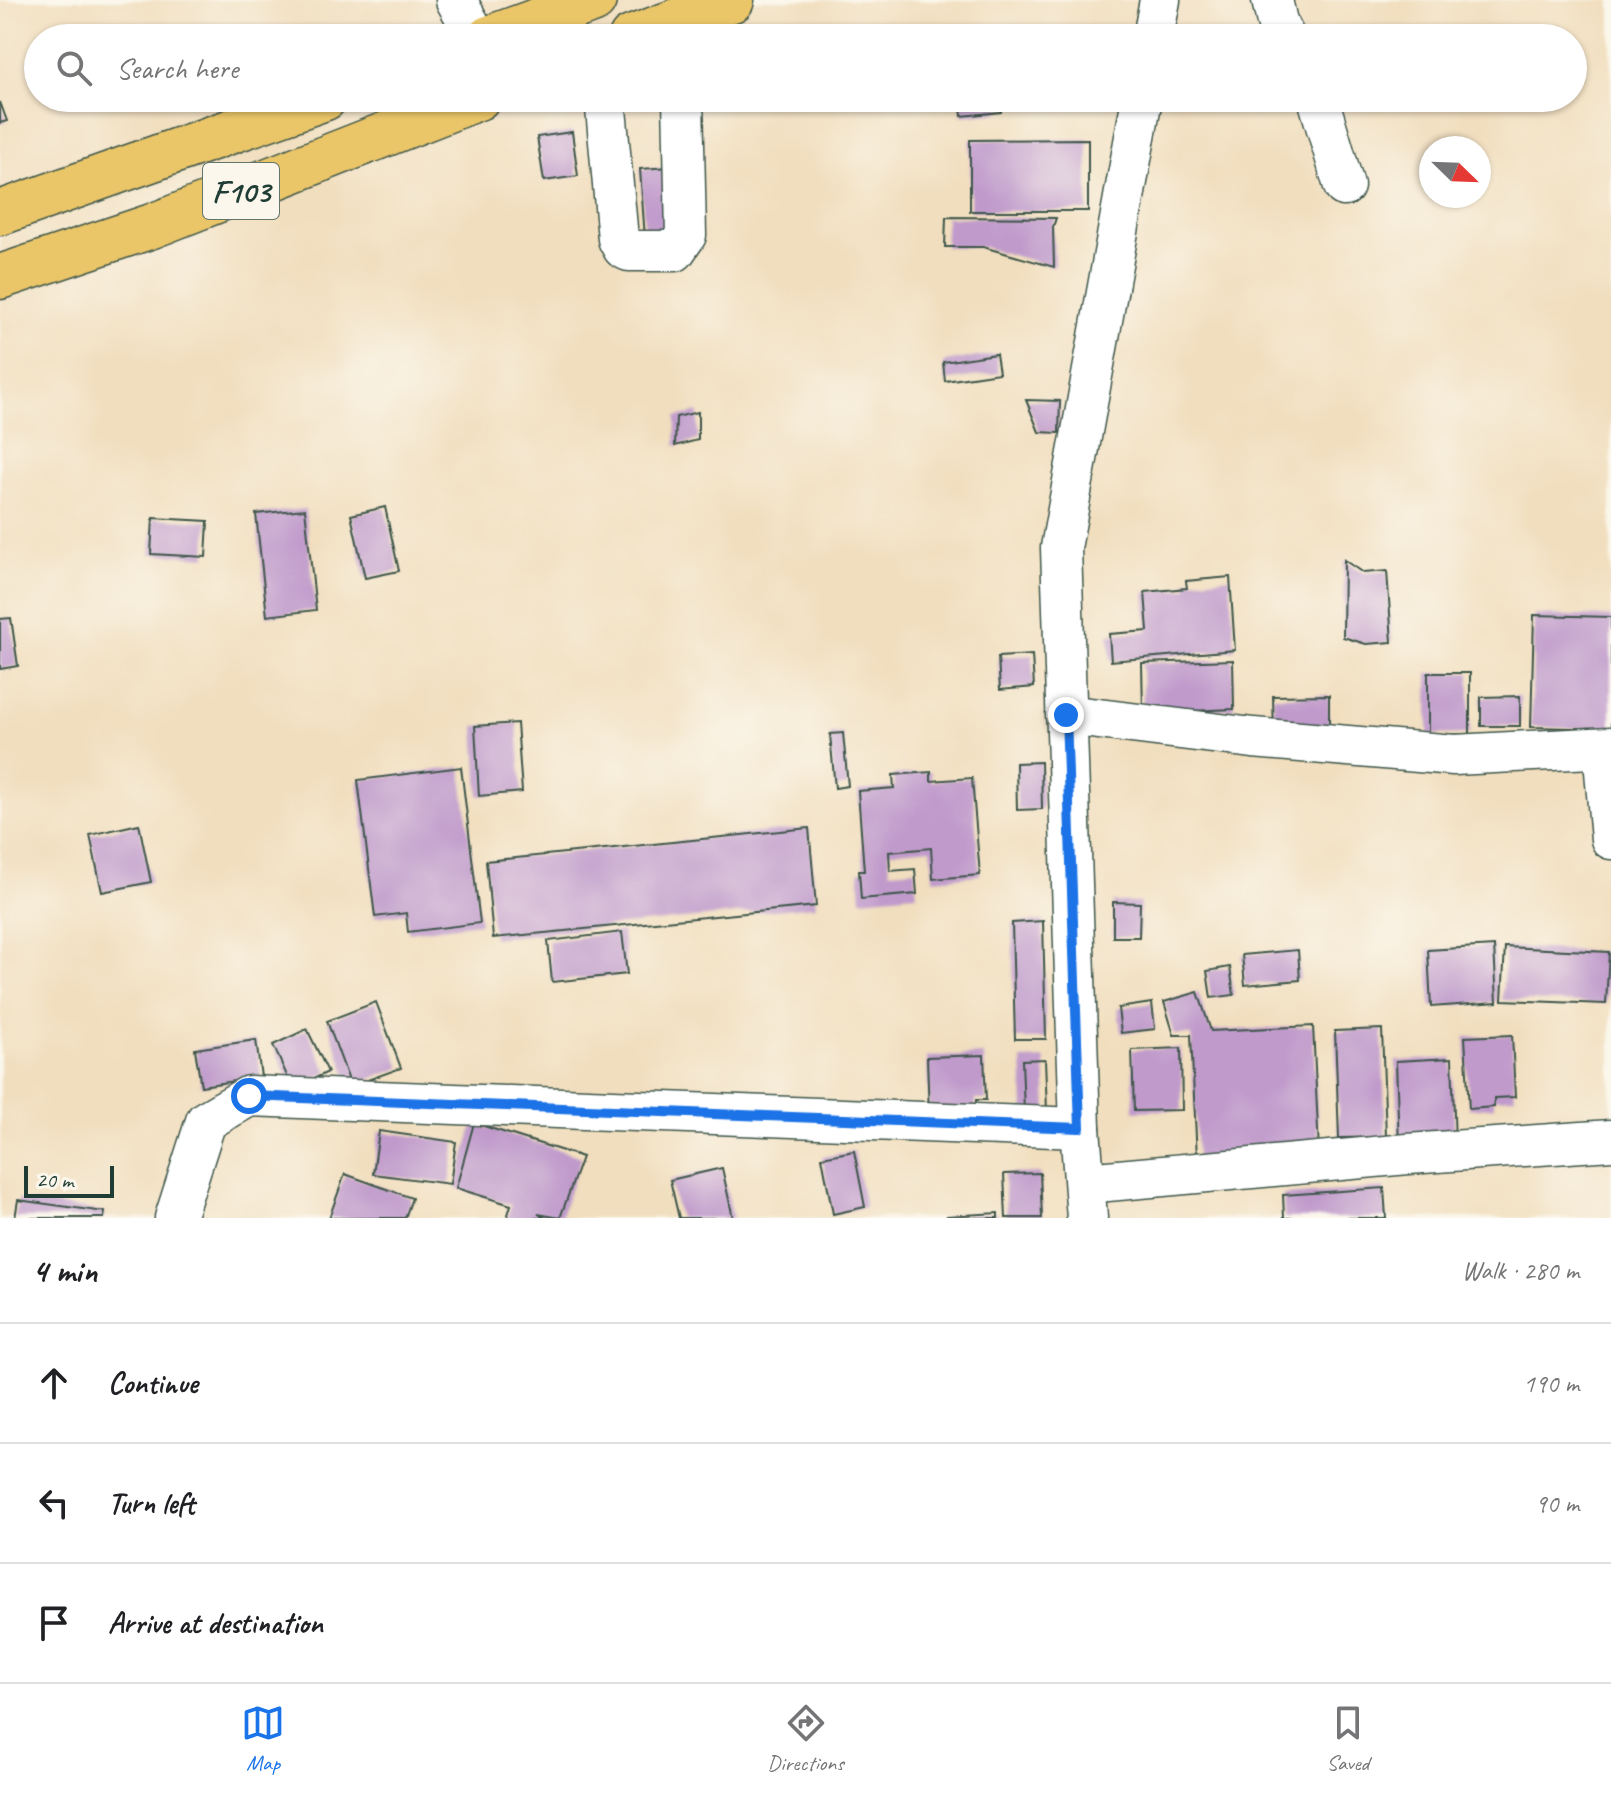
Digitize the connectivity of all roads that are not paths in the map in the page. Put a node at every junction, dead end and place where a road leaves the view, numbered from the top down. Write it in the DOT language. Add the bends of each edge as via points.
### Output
graph roads {
  1 [pos="456,0"];
  2 [pos="594,0"];
  3 [pos="732,0"];
  4 [pos="1160,0"];
  5 [pos="1272,0"];
  6 [pos="469,24"];
  7 [pos="528,24"];
  8 [pos="688,24"];
  9 [pos="1156,24"];
  10 [pos="1278,24"];
  11 [pos="285,112"];
  12 [pos="442,112"];
  13 [pos="606,112"];
  14 [pos="683,112"];
  15 [pos="1139,112"];
  16 [pos="1322,112"];
  17 [pos="1344,186"];
  18 [pos="0,213"];
  19 [pos="0,277"];
  20 [pos="1066,715"];
  21 [pos="1607,748"];
  22 [pos="1611,839"];
  23 [pos="1080,1128"];
  24 [pos="1611,1140"];
  25 [pos="1086,1200"];
  26 [pos="175,1218"];
  1 -- 6 [label="street"];
  2 -- 7 [label="main road"];
  3 -- 8 [label="main road"];
  4 -- 9 [label="street"];
  5 -- 10 [label="street"];
  11 -- 18 [label="main road, F103"];
  12 -- 19 [label="main road, F103" via="152,226"];
  13 -- 14 [label="street" via="618,239 629,251 675,251 686,235"];
  15 -- 20 [label="street" via="1061,548"];
  16 -- 17 [label="street"];
  20 -- 21 [label="street" via="1454,755"];
  20 -- 23 [label="street"];
  21 -- 22 [label="street"];
  23 -- 25 [label="street"];
  23 -- 26 [label="street" via="249,1096 206,1121"];
  24 -- 25 [label="street" via="1408,1154"];
}
